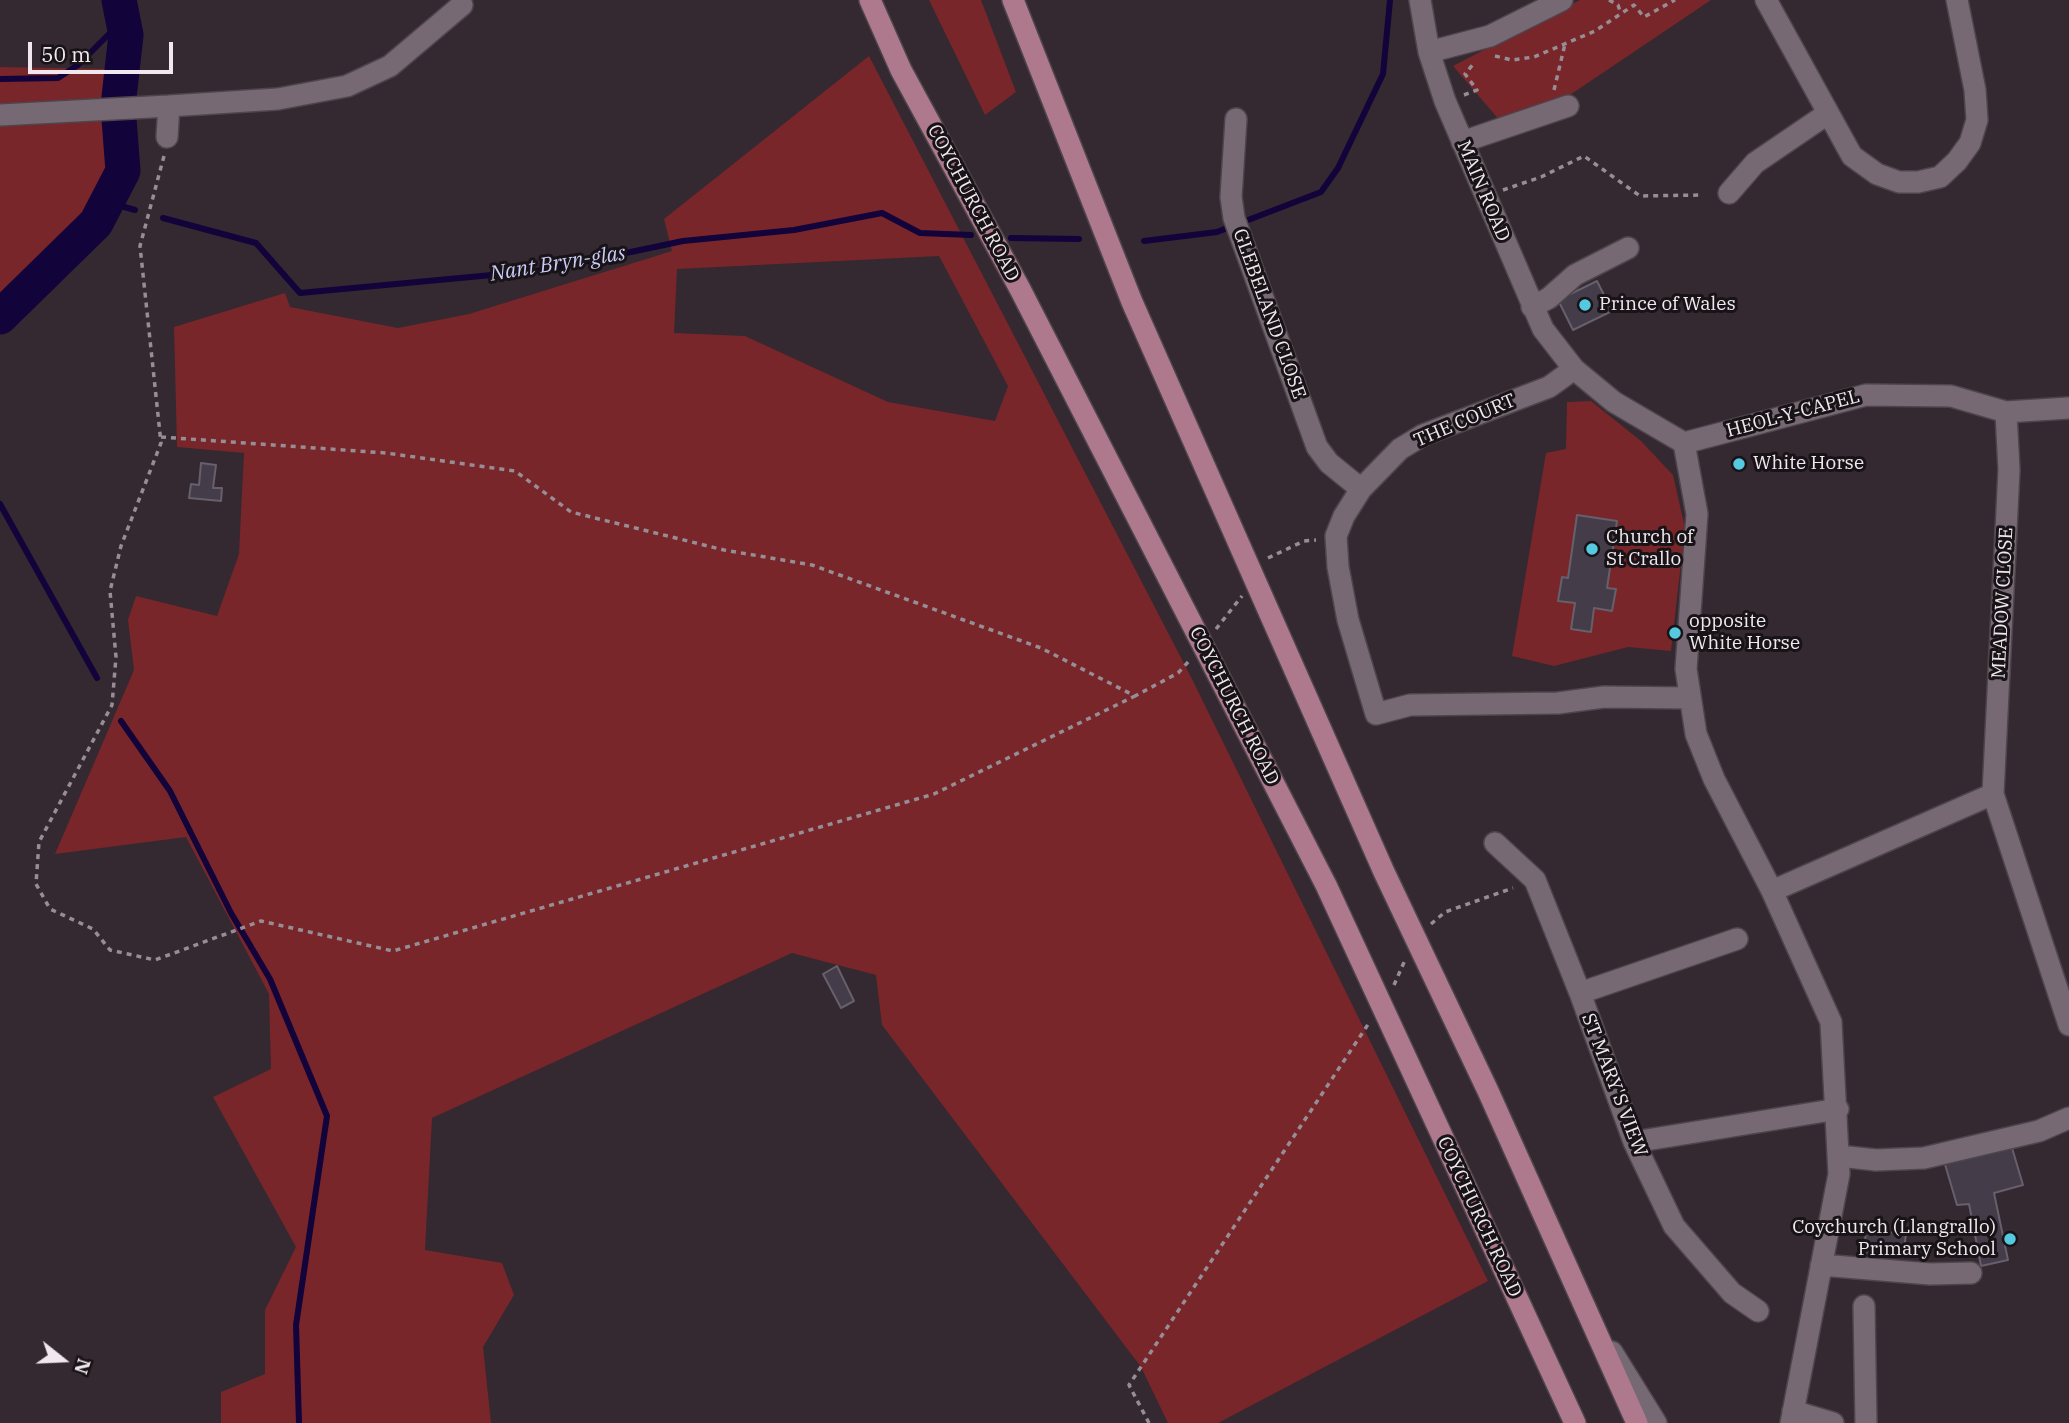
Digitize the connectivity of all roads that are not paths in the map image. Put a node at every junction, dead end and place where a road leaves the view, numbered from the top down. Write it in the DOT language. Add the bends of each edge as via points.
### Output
graph roads {
  1 [pos="870,0"];
  2 [pos="1013,0"];
  3 [pos="1420,0"];
  4 [pos="1562,0"];
  5 [pos="1766,0"];
  6 [pos="1957,0"];
  7 [pos="462,5"];
  8 [pos="1429,52"];
  9 [pos="1561,101"];
  10 [pos="166,106"];
  11 [pos="1827,114"];
  12 [pos="0,115"];
  13 [pos="1236,119"];
  14 [pos="167,137"];
  15 [pos="1462,142"];
  16 [pos="1729,193"];
  17 [pos="1628,248"];
  18 [pos="1532,307"];
  19 [pos="1574,369"];
  20 [pos="2069,408"];
  21 [pos="2006,412"];
  22 [pos="1684,443"];
  23 [pos="1361,489"];
  24 [pos="1690,698"];
  25 [pos="1993,794"];
  26 [pos="1495,843"];
  27 [pos="1772,891"];
  28 [pos="1737,939"];
  29 [pos="1580,993"];
  30 [pos="2069,1025"];
  31 [pos="1838,1109"];
  32 [pos="2069,1118"];
  33 [pos="1633,1142"];
  34 [pos="1839,1156"];
  35 [pos="1821,1265"];
  36 [pos="1971,1273"];
  37 [pos="1864,1307"];
  38 [pos="1758,1311"];
  39 [pos="1593,1321"];
  40 [pos="1792,1417"];
  41 [pos="1575,1423"];
  42 [pos="1637,1423"];
  43 [pos="1656,1423"];
  44 [pos="1833,1423"];
  45 [pos="1866,1423"];
  1 -- 41 [label="main road, COYCHURCH ROAD" via="901,70 1020,289 1326,885"];
  2 -- 39 [label="main road" via="1132,302 1415,938"];
  3 -- 8 [label="street, MAIN ROAD"];
  4 -- 8 [label="street" via="1490,36"];
  5 -- 11 [label="street"];
  6 -- 11 [label="street" via="1977,120 1970,144 1940,177 1918,182 1877,174 1852,156"];
  7 -- 10 [label="street" via="390,66 347,86 278,99"];
  8 -- 15 [label="street, MAIN ROAD"];
  9 -- 15 [label="street"];
  10 -- 12 [label="street"];
  10 -- 14 [label="street"];
  11 -- 16 [label="street" via="1755,163"];
  13 -- 23 [label="street, GLEBELAND CLOSE" via="1230,197 1238,228 1317,447"];
  15 -- 18 [label="street, MAIN ROAD"];
  17 -- 18 [label="street" via="1575,275"];
  18 -- 19 [label="street, MAIN ROAD" via="1556,349"];
  19 -- 22 [label="street" via="1614,402"];
  19 -- 23 [label="street, THE COURT" via="1549,387 1423,435 1401,449"];
  20 -- 21 [label="street, HEOL-Y-CAPEL"];
  21 -- 22 [label="street, HEOL-Y-CAPEL" via="1951,396 1866,395"];
  21 -- 25 [label="street, MEADOW CLOSE" via="2009,470"];
  22 -- 24 [label="street" via="1697,514 1686,669"];
  23 -- 24 [label="street, THE COURT" via="1336,536 1348,620 1376,714 1409,705 1558,703 1604,696"];
  24 -- 27 [label="street" via="1696,734 1714,779"];
  25 -- 27 [label="street"];
  25 -- 30 [label="street, MEADOW CLOSE"];
  26 -- 29 [label="street, ST MARY'S VIEW" via="1535,880"];
  27 -- 31 [label="street" via="1831,1022"];
  28 -- 29 [label="street"];
  29 -- 33 [label="street, ST MARY'S VIEW"];
  31 -- 33 [label="street"];
  31 -- 34 [label="street"];
  32 -- 34 [label="street" via="2055,1127 1924,1158"];
  33 -- 38 [label="street, ST MARY'S VIEW" via="1674,1226 1732,1293"];
  34 -- 35 [label="street"];
  35 -- 36 [label="street"];
  35 -- 40 [label="street"];
  37 -- 45 [label="street"];
  39 -- 42 [label="main road"];
  39 -- 43 [label="street"];
  40 -- 44 [label="street"];
}
